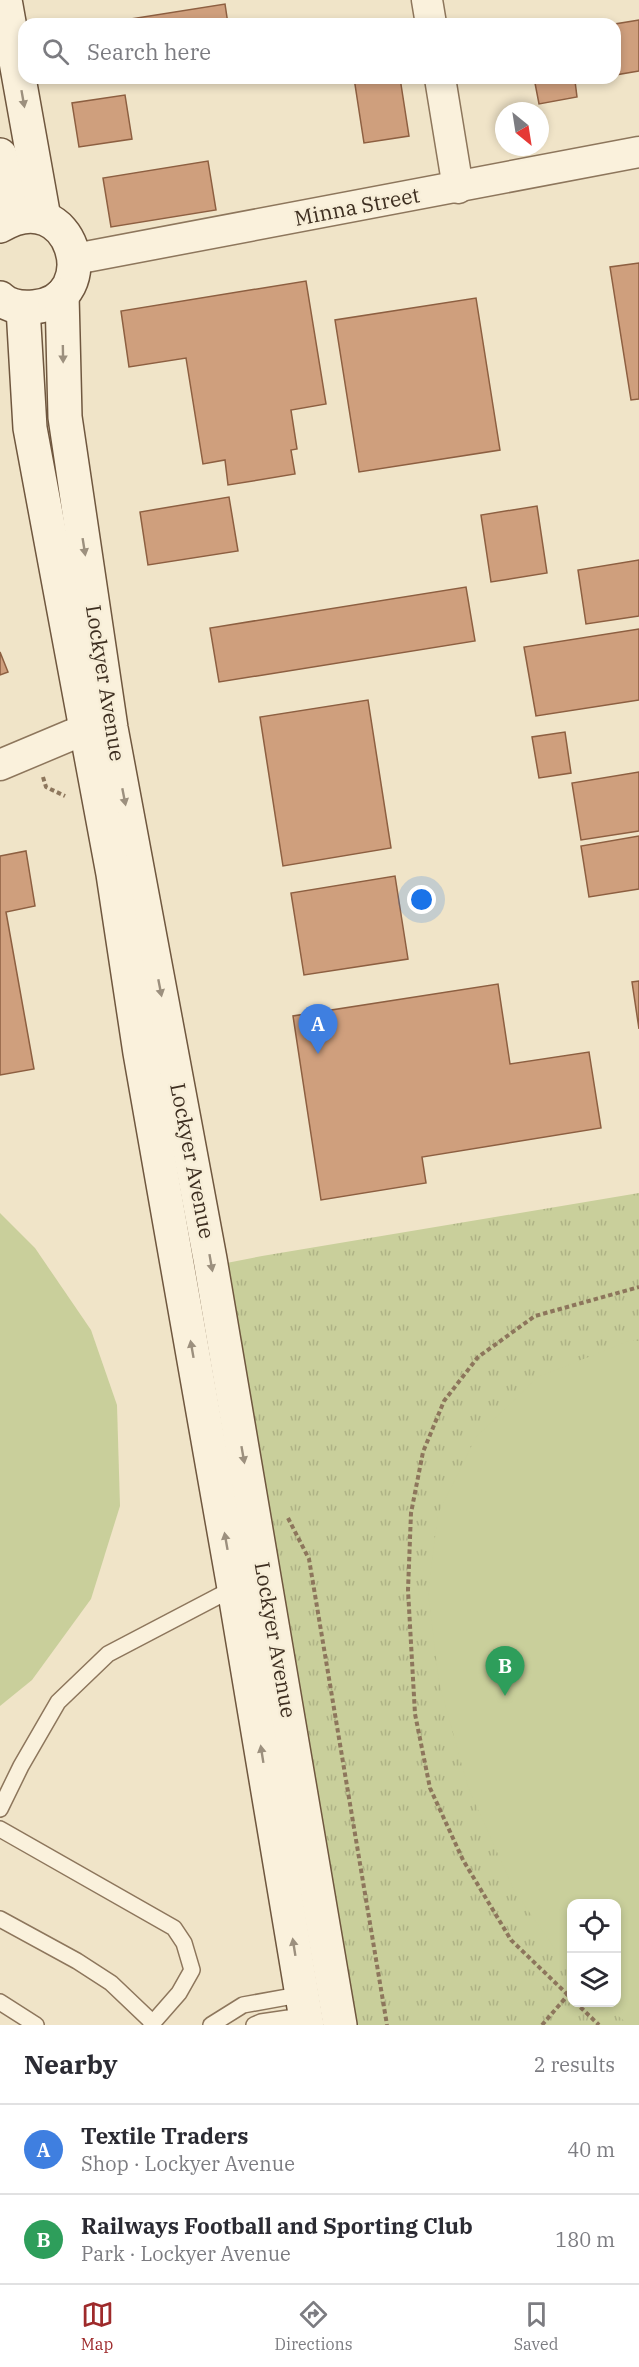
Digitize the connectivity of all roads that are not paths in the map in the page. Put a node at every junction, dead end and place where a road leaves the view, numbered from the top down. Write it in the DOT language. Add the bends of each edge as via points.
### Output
graph roads {
  1 [pos="5,0"];
  2 [pos="428,0"];
  3 [pos="430,18"];
  4 [pos="18,73"];
  5 [pos="20,84"];
  6 [pos="441,84"];
  7 [pos="639,152"];
  8 [pos="0,155"];
  9 [pos="458,188"];
  10 [pos="44,218"];
  11 [pos="6,222"];
  12 [pos="75,259"];
  13 [pos="62,295"];
  14 [pos="11,303"];
  15 [pos="98,724"];
  16 [pos="0,765"];
  17 [pos="234,1588"];
  18 [pos="0,1809"];
  19 [pos="0,1829"];
  20 [pos="0,1919"];
  21 [pos="0,2002"];
  22 [pos="338,2009"];
  23 [pos="305,2011"];
  24 [pos="152,2024"];
  25 [pos="36,2025"];
  26 [pos="211,2025"];
  27 [pos="254,2025"];
  1 -- 4 [label="main road, one-way"];
  2 -- 3 [label="street"];
  5 -- 10 [label="main road, one-way"];
  6 -- 9 [label="street"];
  7 -- 9 [label="street, Minna Street"];
  8 -- 11 [label="main road"];
  9 -- 12 [label="street, Minna Street"];
  10 -- 11 [label="main road" via="28,216"];
  10 -- 12 [label="main road" via="60,227 71,242"];
  12 -- 13 [label="main road" via="73,278"];
  13 -- 14 [label="main road" via="44,306"];
  13 -- 15 [label="main road, Lockyer Avenue, one-way" via="64,417"];
  14 -- 15 [label="main road, Lockyer Avenue" via="30,428"];
  15 -- 16 [label="street"];
  17 -- 15 [label="main road, Lockyer Avenue, one-way" via="140,1053 113,874"];
  15 -- 22 [label="main road, Lockyer Avenue, one-way" via="210,1258"];
  17 -- 18 [label="lane" via="108,1654 58,1702"];
  23 -- 17 [label="main road, Lockyer Avenue, one-way"];
  19 -- 24 [label="lane" via="174,1928 184,1943 192,1970 179,1993"];
  20 -- 24 [label="lane" via="111,1983"];
  21 -- 25 [label="lane"];
  22 -- 23 [label="lane"];
  22 -- 23 [label="lane"];
  23 -- 26 [label="lane" via="243,2005"];
  23 -- 27 [label="lane"];
}
